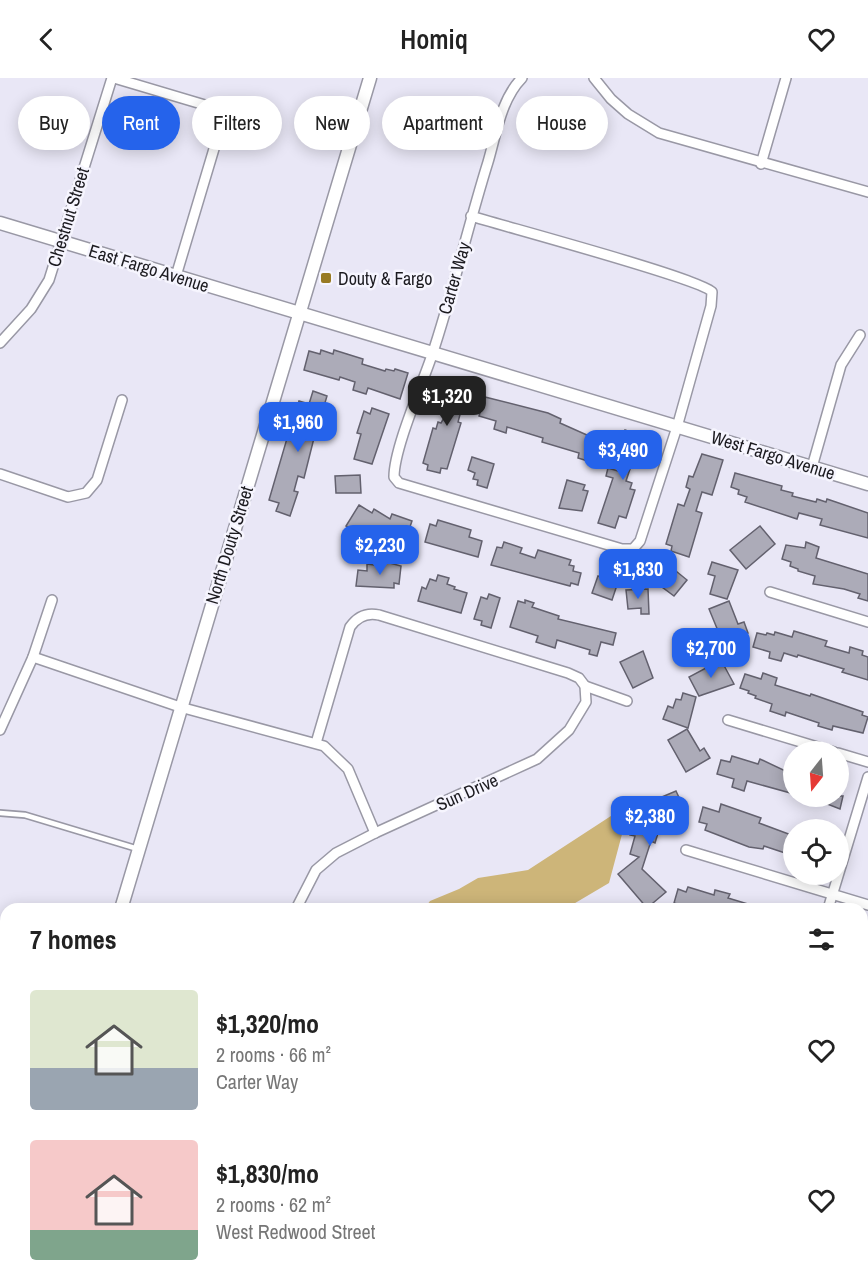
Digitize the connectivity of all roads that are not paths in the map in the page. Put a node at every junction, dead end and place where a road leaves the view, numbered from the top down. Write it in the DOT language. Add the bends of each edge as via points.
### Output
graph roads {
  1 [pos="113,78"];
  2 [pos="370,78"];
  3 [pos="522,78"];
  4 [pos="594,78"];
  5 [pos="786,78"];
  6 [pos="761,164"];
  7 [pos="868,192"];
  8 [pos="471,216"];
  9 [pos="0,223"];
  10 [pos="61,241"];
  11 [pos="177,276"];
  12 [pos="298,312"];
  13 [pos="860,335"];
  14 [pos="0,343"];
  15 [pos="432,353"];
  16 [pos="122,400"];
  17 [pos="677,427"];
  18 [pos="812,467"];
  19 [pos="0,474"];
  20 [pos="868,484"];
  21 [pos="770,592"];
  22 [pos="52,600"];
  23 [pos="868,622"];
  24 [pos="33,657"];
  25 [pos="585,686"];
  26 [pos="627,701"];
  27 [pos="180,707"];
  28 [pos="728,720"];
  29 [pos="0,730"];
  30 [pos="798,741"];
  31 [pos="316,743"];
  32 [pos="849,756"];
  33 [pos="868,762"];
  34 [pos="868,777"];
  35 [pos="0,813"];
  36 [pos="375,833"];
  37 [pos="138,849"];
  38 [pos="686,850"];
  39 [pos="833,894"];
  40 [pos="123,903"];
  41 [pos="299,903"];
  42 [pos="830,903"];
  43 [pos="862,903"];
  1 -- 10 [label="street, Chestnut Street"];
  1 -- 11 [label="street" via="215,108 221,114 222,122"];
  2 -- 12 [label="main road, North Douty Street"];
  3 -- 8 [label="street, Carter Way" via="507,101"];
  4 -- 6 [label="street" via="628,114 659,133"];
  5 -- 6 [label="street"];
  6 -- 7 [label="street"];
  8 -- 15 [label="street, Carter Way"];
  8 -- 17 [label="street" via="707,286 712,292 711,306"];
  9 -- 10 [label="main road, East Fargo Avenue"];
  10 -- 11 [label="main road, East Fargo Avenue"];
  10 -- 14 [label="street, Chestnut Street" via="43,292"];
  11 -- 12 [label="main road, East Fargo Avenue"];
  12 -- 15 [label="main road, West Fargo Avenue"];
  12 -- 27 [label="main road, North Douty Street"];
  13 -- 18 [label="street" via="842,365"];
  15 -- 17 [label="main road, West Fargo Avenue"];
  15 -- 17 [label="street, Carter Way" via="406,429 395,480 622,549 633,549 640,540"];
  16 -- 19 [label="street" via="98,480 86,493 68,497"];
  17 -- 18 [label="main road, West Fargo Avenue"];
  18 -- 20 [label="main road, West Fargo Avenue"];
  21 -- 23 [label="street"];
  22 -- 24 [label="street"];
  24 -- 27 [label="street"];
  24 -- 29 [label="street"];
  25 -- 26 [label="street"];
  25 -- 31 [label="street" via="568,673 374,614 357,618 348,633"];
  25 -- 36 [label="street, Sun Drive" via="586,702 569,730 537,759"];
  27 -- 31 [label="street"];
  27 -- 37 [label="main road, North Douty Street"];
  28 -- 30 [label="street"];
  31 -- 36 [label="street" via="331,751 348,769"];
  32 -- 33 [label="street"];
  34 -- 39 [label="street"];
  35 -- 37 [label="lane" via="25,815"];
  36 -- 41 [label="street, Sun Drive" via="325,861"];
  37 -- 40 [label="main road, North Douty Street"];
  38 -- 39 [label="street"];
  39 -- 42 [label="street"];
  39 -- 43 [label="street"];
}
